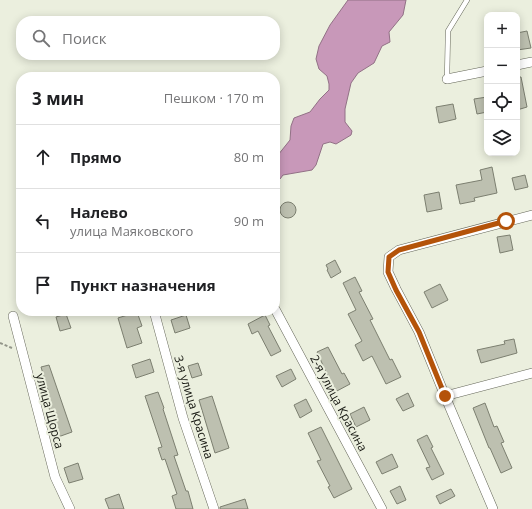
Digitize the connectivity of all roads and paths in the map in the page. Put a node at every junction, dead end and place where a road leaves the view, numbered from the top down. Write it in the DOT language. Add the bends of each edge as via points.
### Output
graph roads {
  1 [pos="467,0"];
  2 [pos="532,62"];
  3 [pos="520,64"];
  4 [pos="484,72"];
  5 [pos="447,79"];
  6 [pos="532,214"];
  7 [pos="14,316"];
  8 [pos="155,316"];
  9 [pos="279,316"];
  10 [pos="532,373"];
  11 [pos="445,396"];
  12 [pos="70,509"];
  13 [pos="214,509"];
  14 [pos="382,509"];
  15 [pos="493,509"];
  1 -- 5 [label="lane" via="448,31"];
  2 -- 3 [label="street"];
  4 -- 5 [label="street"];
  6 -- 11 [label="street" via="399,250 389,257 388,272 419,332"];
  7 -- 12 [label="street, улица Щорса" via="55,477"];
  8 -- 13 [label="street, 3-я улица Красина" via="183,418"];
  9 -- 14 [label="street, 2-я улица Красина"];
  10 -- 11 [label="street"];
  11 -- 15 [label="street"];
}
